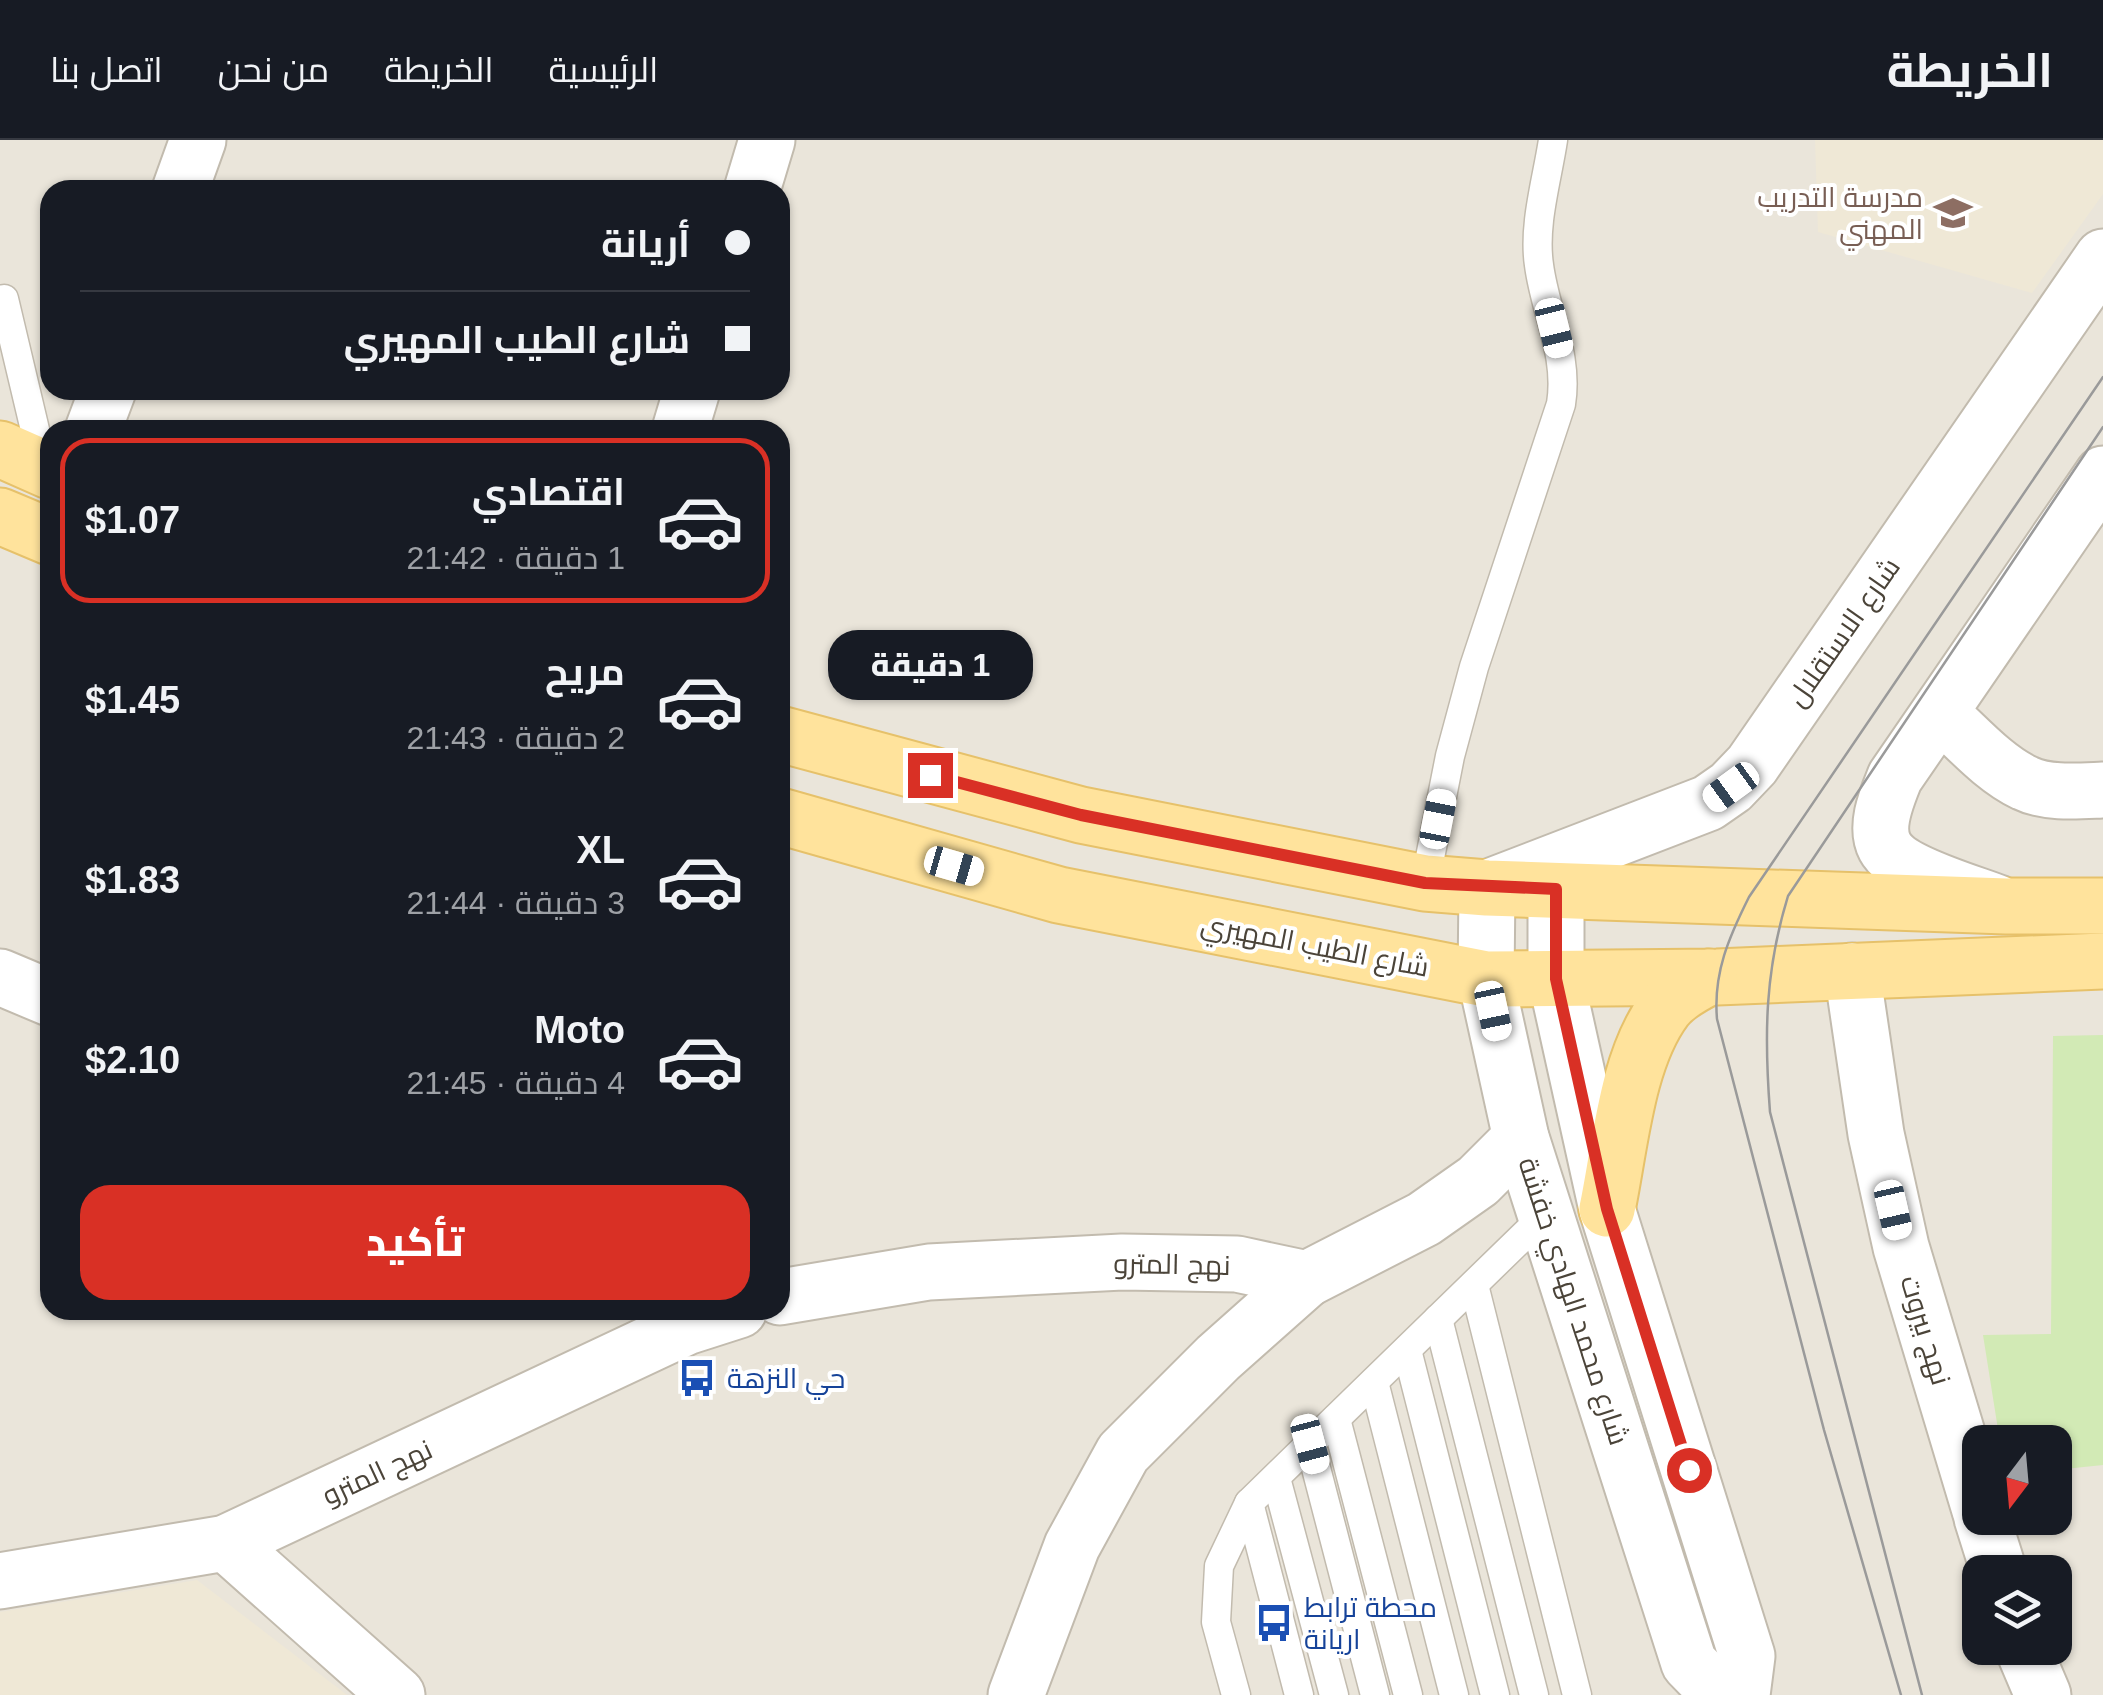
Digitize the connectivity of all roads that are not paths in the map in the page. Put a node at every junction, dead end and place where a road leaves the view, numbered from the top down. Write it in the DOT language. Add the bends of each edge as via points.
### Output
graph roads {
  1 [pos="198,140"];
  2 [pos="767,140"];
  3 [pos="1553,140"];
  4 [pos="184,180"];
  5 [pos="755,180"];
  6 [pos="2103,257"];
  7 [pos="4,299"];
  8 [pos="31,463"];
  9 [pos="2103,474"];
  10 [pos="0,516"];
  11 [pos="40,533"];
  12 [pos="1940,712"];
  13 [pos="790,737"];
  14 [pos="2103,790"];
  15 [pos="790,819"];
  16 [pos="1425,883"];
  17 [pos="1487,888"];
  18 [pos="1556,889"];
  19 [pos="2006,906"];
  20 [pos="2103,906"];
  21 [pos="2103,960"];
  22 [pos="1852,972"];
  23 [pos="0,977"];
  24 [pos="1709,977"];
  25 [pos="1486,979"];
  26 [pos="1556,979"];
  27 [pos="40,994"];
  28 [pos="1521,1138"];
  29 [pos="1607,1209"];
  30 [pos="1547,1214"];
  31 [pos="1307,1279"];
  32 [pos="1474,1285"];
  33 [pos="790,1294"];
  34 [pos="1438,1319"];
  35 [pos="708,1320"];
  36 [pos="1407,1350"];
  37 [pos="1374,1382"];
  38 [pos="1336,1419"];
  39 [pos="1310,1444"];
  40 [pos="1962,1450"];
  41 [pos="1276,1478"];
  42 [pos="1249,1503"];
  43 [pos="226,1542"];
  44 [pos="0,1581"];
  45 [pos="2031,1665"];
  46 [pos="397,1695"];
  47 [pos="1016,1695"];
  48 [pos="1236,1695"];
  49 [pos="1299,1695"];
  50 [pos="1334,1695"];
  51 [pos="1375,1695"];
  52 [pos="1408,1695"];
  53 [pos="1454,1695"];
  54 [pos="1495,1695"];
  55 [pos="1534,1695"];
  56 [pos="1577,1695"];
  57 [pos="1720,1695"];
  58 [pos="1742,1695"];
  59 [pos="2044,1695"];
  1 -- 4 [label="street"];
  2 -- 5 [label="street"];
  3 -- 16 [label="lane" via="1538,264 1565,380 1561,404 1474,667"];
  6 -- 17 [label="street, شارع الاستقلال" via="1731,787 1708,803"];
  7 -- 8 [label="lane"];
  9 -- 12 [label="street"];
  10 -- 11 [label="main road"];
  12 -- 14 [label="street" via="2026,784"];
  12 -- 19 [label="street" via="1895,777 1883,815 1884,846 1914,870"];
  13 -- 16 [label="main road" via="1081,815"];
  15 -- 25 [label="main road, شارع الطيب المهيري" via="1059,895"];
  16 -- 17 [label="main road"];
  17 -- 18 [label="main road"];
  17 -- 25 [label="street, شارع محمد الهادي خفشة"];
  18 -- 19 [label="main road"];
  18 -- 26 [label="street, شارع محمد الهادي خفشة"];
  19 -- 20 [label="main road"];
  21 -- 22 [label="main road, شارع الطيب المهيري"];
  22 -- 24 [label="main road, شارع الطيب المهيري"];
  22 -- 40 [label="street, نهج بيروت" via="1876,1134 1902,1248"];
  23 -- 27 [label="street"];
  24 -- 26 [label="main road, شارع الطيب المهيري"];
  24 -- 29 [label="main road" via="1666,1007 1639,1057"];
  25 -- 26 [label="main road, شارع الطيب المهيري"];
  25 -- 28 [label="street, شارع محمد الهادي خفشة"];
  26 -- 29 [label="street, شارع محمد الهادي خفشة"];
  28 -- 30 [label="street, شارع محمد الهادي خفشة"];
  28 -- 31 [label="street" via="1478,1181 1424,1219"];
  29 -- 58 [label="street, شارع محمد الهادي خفشة" via="1747,1656"];
  30 -- 32 [label="lane"];
  30 -- 57 [label="street, شارع محمد الهادي خفشة" via="1689,1663"];
  31 -- 33 [label="street, نهج المترو" via="1237,1264 1122,1262 929,1272"];
  31 -- 47 [label="street" via="1123,1454 1072,1546"];
  32 -- 34 [label="lane"];
  32 -- 56 [label="lane"];
  34 -- 36 [label="lane"];
  34 -- 55 [label="lane"];
  35 -- 43 [label="street, نهج المترو"];
  36 -- 37 [label="lane"];
  36 -- 54 [label="lane"];
  37 -- 38 [label="lane"];
  37 -- 53 [label="lane"];
  38 -- 39 [label="lane"];
  38 -- 52 [label="lane"];
  39 -- 41 [label="lane"];
  39 -- 51 [label="lane"];
  41 -- 42 [label="lane"];
  41 -- 50 [label="lane"];
  42 -- 48 [label="lane" via="1219,1566 1216,1622"];
  42 -- 49 [label="lane"];
  43 -- 44 [label="street, نهج المترو"];
  43 -- 46 [label="street"];
  45 -- 59 [label="street"];
}
